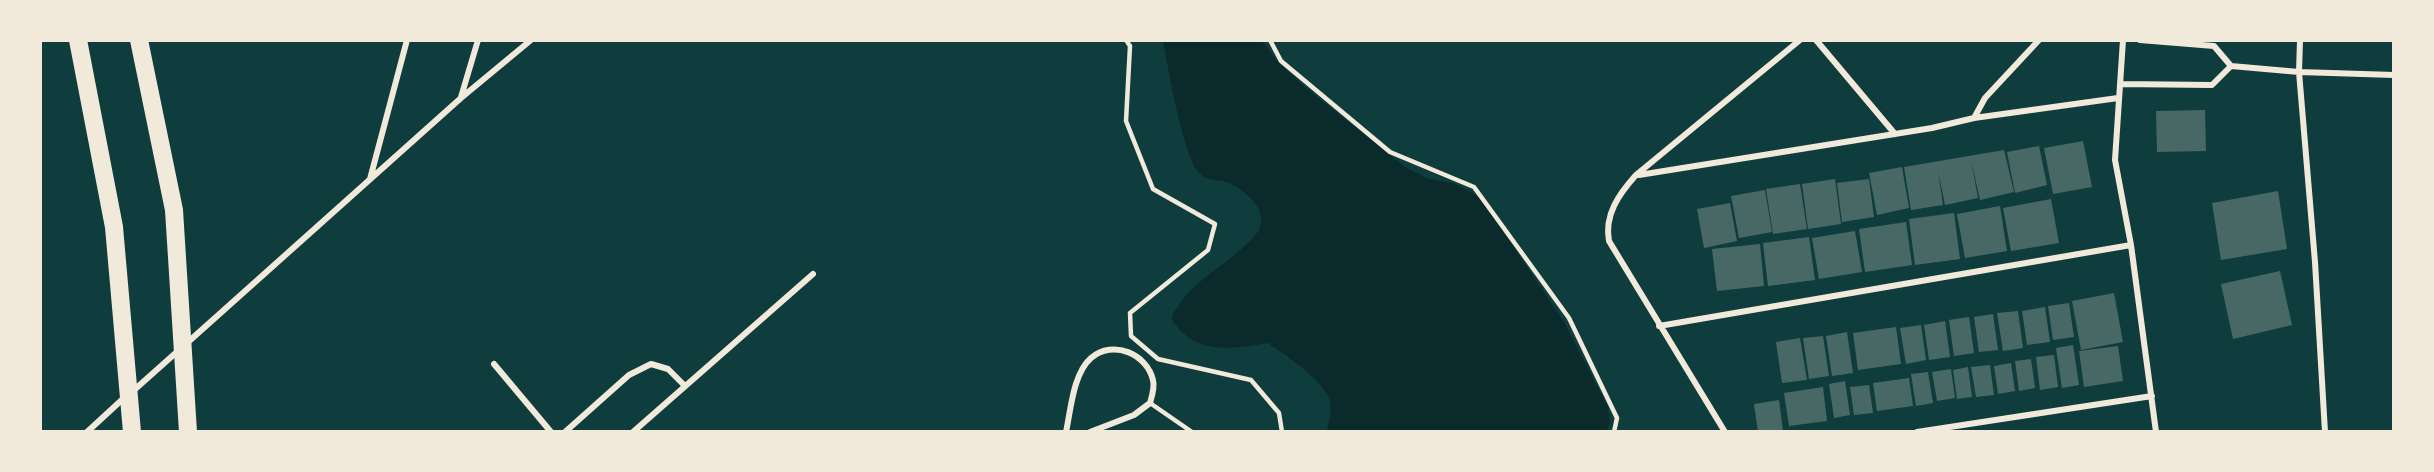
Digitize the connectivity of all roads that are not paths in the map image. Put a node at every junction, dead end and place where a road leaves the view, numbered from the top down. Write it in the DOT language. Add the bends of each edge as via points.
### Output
graph roads {
  1 [pos="78,40"];
  2 [pos="139,40"];
  3 [pos="407,40"];
  4 [pos="478,40"];
  5 [pos="531,40"];
  6 [pos="1126,40"];
  7 [pos="1270,40"];
  8 [pos="1800,40"];
  9 [pos="1816,40"];
  10 [pos="2039,40"];
  11 [pos="2123,40"];
  12 [pos="2140,40"];
  13 [pos="2300,40"];
  14 [pos="2231,66"];
  15 [pos="2299,72"];
  16 [pos="2394,75"];
  17 [pos="2120,84"];
  18 [pos="461,98"];
  19 [pos="2118,98"];
  20 [pos="1974,118"];
  21 [pos="1895,134"];
  22 [pos="1636,175"];
  23 [pos="370,180"];
  24 [pos="2131,245"];
  25 [pos="813,274"];
  26 [pos="1659,326"];
  27 [pos="494,364"];
  28 [pos="685,386"];
  29 [pos="2152,396"];
  30 [pos="1150,403"];
  31 [pos="87,432"];
  32 [pos="132,432"];
  33 [pos="188,432"];
  34 [pos="551,432"];
  35 [pos="565,432"];
  36 [pos="633,432"];
  37 [pos="1066,432"];
  38 [pos="1090,432"];
  39 [pos="1192,432"];
  40 [pos="1281,432"];
  41 [pos="1614,432"];
  42 [pos="1725,432"];
  43 [pos="1917,432"];
  44 [pos="2156,432"];
  45 [pos="2325,432"];
  1 -- 32 [label="highway" via="114,227"];
  2 -- 33 [label="highway" via="174,210"];
  3 -- 23 [label="street"];
  4 -- 18 [label="street"];
  5 -- 18 [label="street"];
  6 -- 40 [label="lane" via="1130,46 1126,121 1153,189 1215,224 1208,250 1130,313 1131,336 1158,358 1251,380 1279,413"];
  7 -- 41 [label="lane" via="1281,61 1390,152 1474,187 1569,318 1617,418"];
  8 -- 22 [label="street"];
  9 -- 21 [label="street"];
  10 -- 20 [label="street" via="1985,98"];
  11 -- 17 [label="street"];
  12 -- 14 [label="street" via="2214,46"];
  13 -- 15 [label="street"];
  14 -- 15 [label="street"];
  14 -- 17 [label="street" via="2212,85"];
  15 -- 16 [label="street"];
  15 -- 45 [label="street"];
  17 -- 19 [label="street"];
  18 -- 23 [label="street"];
  19 -- 20 [label="street"];
  19 -- 24 [label="street" via="2115,160"];
  20 -- 21 [label="street"];
  21 -- 22 [label="street"];
  22 -- 26 [label="street" via="1622,192 1607,231 1609,241"];
  23 -- 31 [label="street"];
  24 -- 26 [label="street"];
  24 -- 29 [label="street"];
  25 -- 28 [label="street"];
  26 -- 42 [label="street"];
  27 -- 34 [label="street"];
  28 -- 35 [label="street" via="668,369 651,364 630,375"];
  28 -- 36 [label="street"];
  29 -- 43 [label="street"];
  29 -- 44 [label="street"];
  30 -- 37 [label="street" via="1153,381 1144,363 1129,350 1109,350 1092,357 1081,372"];
  30 -- 38 [label="street" via="1134,415"];
  30 -- 39 [label="lane"];
}
